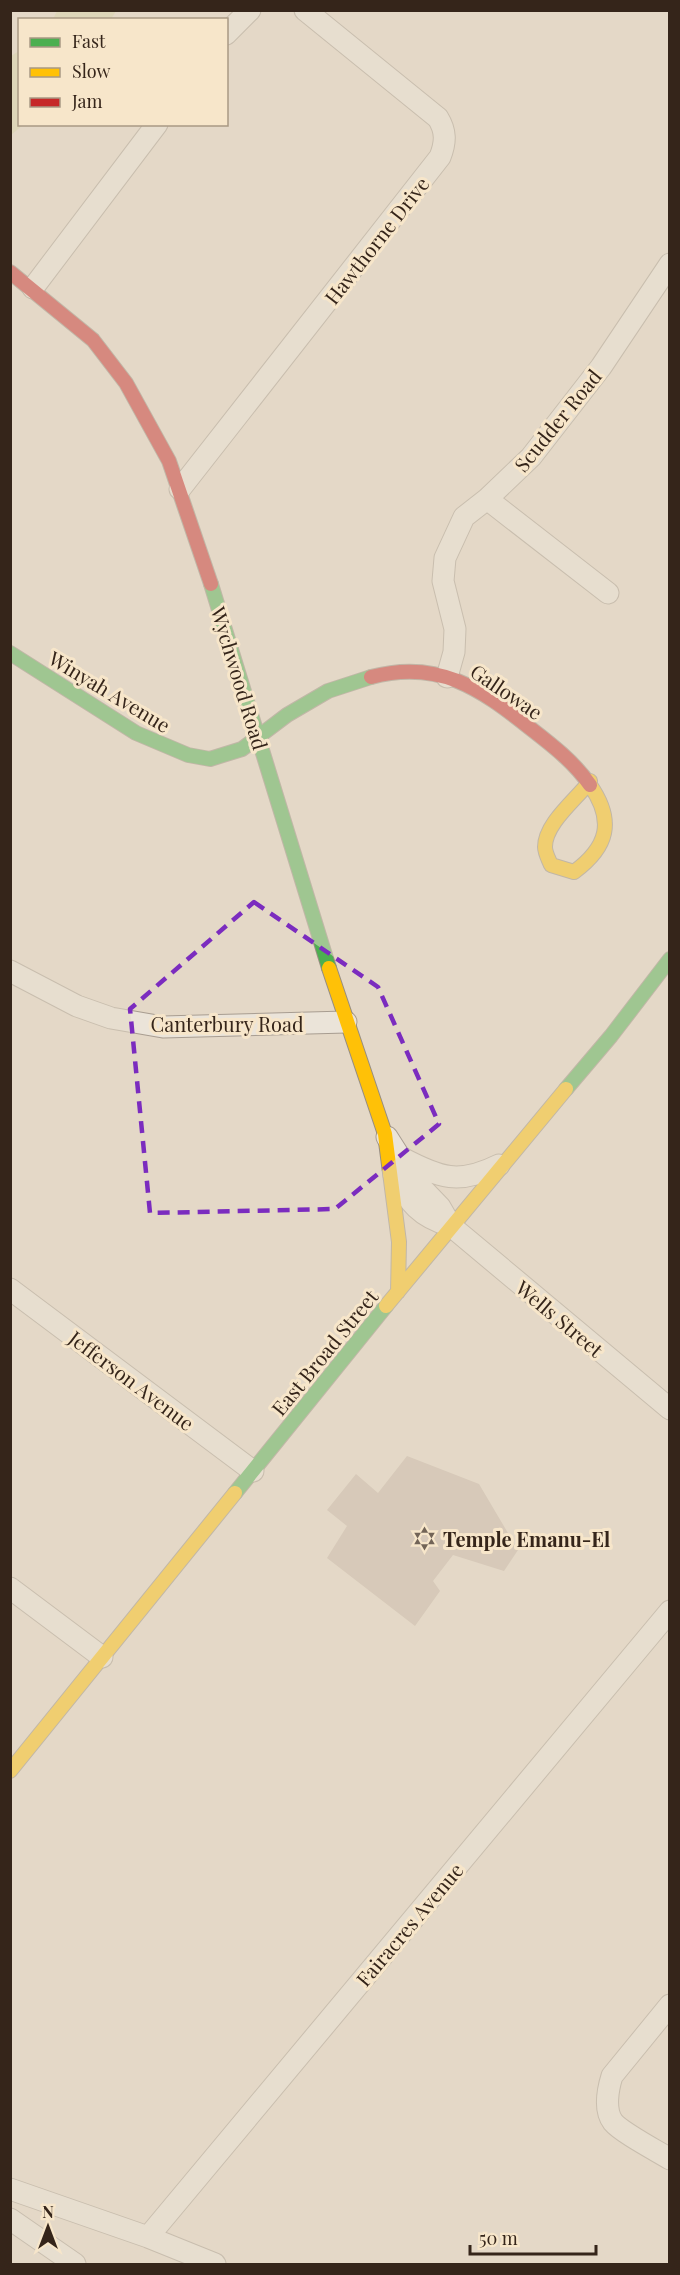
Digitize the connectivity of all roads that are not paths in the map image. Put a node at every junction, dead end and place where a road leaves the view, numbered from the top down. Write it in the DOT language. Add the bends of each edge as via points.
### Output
graph roads {
  1 [pos="250,10"];
  2 [pos="305,10"];
  3 [pos="228,32"];
  4 [pos="155,126"];
  5 [pos="669,264"];
  6 [pos="10,272"];
  7 [pos="33,288"];
  8 [pos="180,489"];
  9 [pos="487,499"];
  10 [pos="608,593"];
  11 [pos="10,653"];
  12 [pos="447,677"];
  13 [pos="259,738"];
  14 [pos="590,781"];
  15 [pos="669,959"];
  16 [pos="10,971"];
  17 [pos="346,1022"];
  18 [pos="385,1134"];
  19 [pos="394,1160"];
  20 [pos="502,1163"];
  21 [pos="451,1226"];
  22 [pos="10,1289"];
  23 [pos="398,1292"];
  24 [pos="669,1409"];
  25 [pos="253,1471"];
  26 [pos="10,1588"];
  27 [pos="669,1611"];
  28 [pos="102,1657"];
  29 [pos="10,1771"];
  30 [pos="669,2005"];
  31 [pos="669,2159"];
  32 [pos="10,2189"];
  33 [pos="10,2218"];
  34 [pos="148,2237"];
  35 [pos="75,2265"];
  36 [pos="215,2265"];
  1 -- 3 [label="street"];
  2 -- 8 [label="street, Hawthorne Drive" via="438,118 444,127 444,147 441,157"];
  4 -- 7 [label="street"];
  5 -- 9 [label="street, Scudder Road" via="601,367 531,457"];
  6 -- 7 [label="street, Wychwood Road"];
  7 -- 8 [label="street, Wychwood Road" via="93,340 126,383 152,426"];
  8 -- 13 [label="street, Wychwood Road"];
  9 -- 10 [label="street"];
  9 -- 12 [label="street, Scudder Road" via="464,517 445,558 443,581 455,629"];
  11 -- 13 [label="street, Winyah Avenue" via="148,741 176,751 210,759 230,756"];
  12 -- 13 [label="street, Gallowae" via="376,675 335,688 289,714"];
  12 -- 14 [label="street, Gallowae" via="467,684 507,710"];
  13 -- 17 [label="street, Wychwood Road"];
  14 -- 14 [label="street, Gallowae" via="552,829 545,848 551,865 574,872 593,859 603,844 606,825"];
  15 -- 20 [label="street, East Broad Street" via="611,1036"];
  16 -- 17 [label="street, Canterbury Road" via="77,1006 111,1018 163,1027"];
  17 -- 18 [label="street, Wychwood Road"];
  18 -- 19 [label="street, Wychwood Road"];
  19 -- 20 [label="street, Wychwood Road" via="447,1177 477,1175"];
  19 -- 21 [label="street, Wychwood Road" via="414,1206 430,1220"];
  19 -- 23 [label="street, Wychwood Road"];
  20 -- 21 [label="street, East Broad Street"];
  21 -- 23 [label="street, East Broad Street"];
  21 -- 24 [label="street, Wells Street"];
  22 -- 25 [label="street, Jefferson Avenue"];
  23 -- 25 [label="street, East Broad Street"];
  25 -- 28 [label="street, East Broad Street"];
  26 -- 28 [label="street"];
  27 -- 34 [label="street, Fairacres Avenue"];
  28 -- 29 [label="street, East Broad Street"];
  30 -- 31 [label="street" via="612,2076 608,2108 614,2122"];
  32 -- 34 [label="street"];
  33 -- 35 [label="street"];
  34 -- 36 [label="street"];
}
